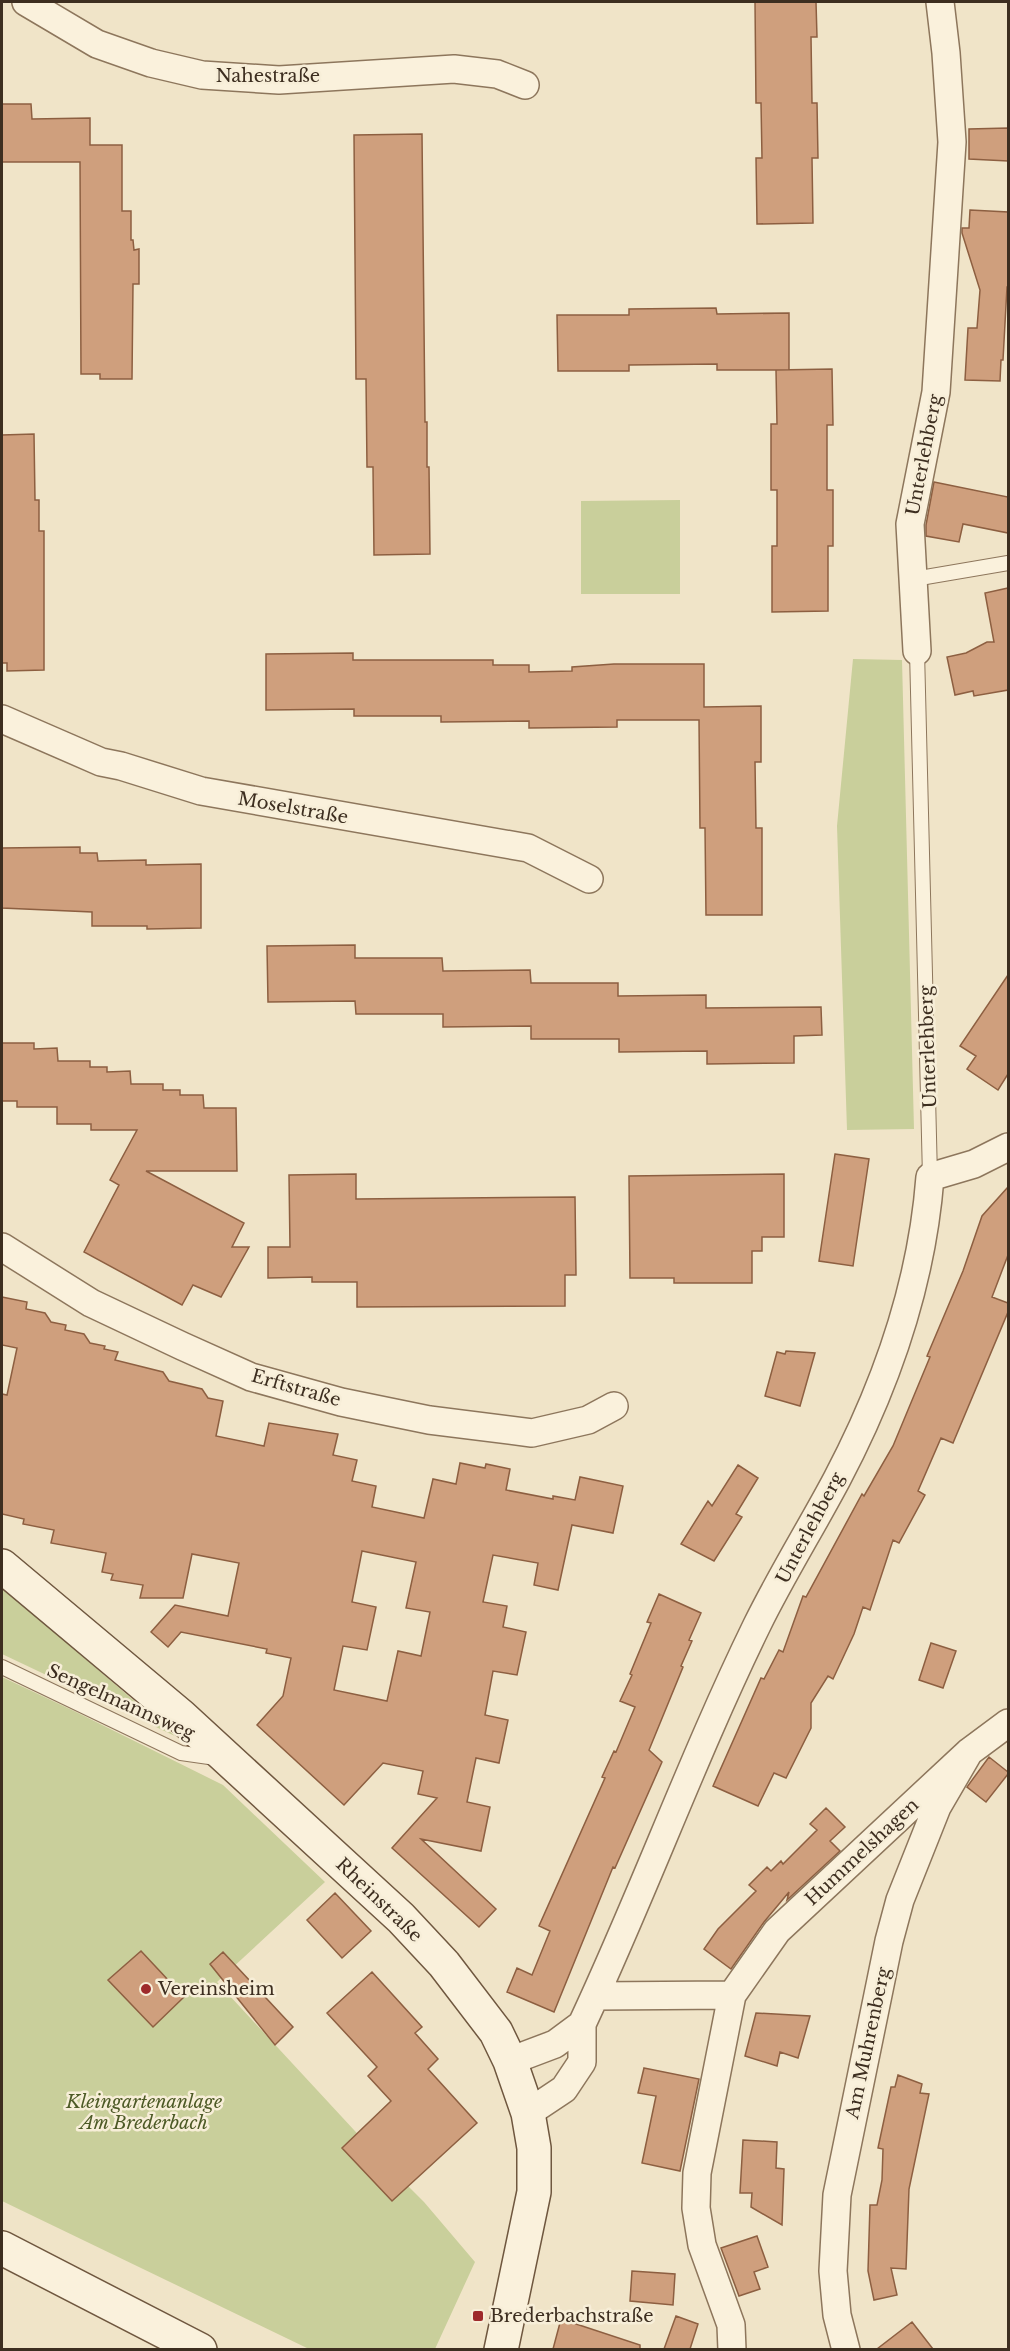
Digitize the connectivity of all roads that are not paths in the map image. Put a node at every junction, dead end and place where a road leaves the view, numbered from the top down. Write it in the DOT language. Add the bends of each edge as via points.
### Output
graph roads {
  1 [pos="26,2"];
  2 [pos="940,2"];
  3 [pos="525,85"];
  4 [pos="1008,563"];
  5 [pos="914,579"];
  6 [pos="916,651"];
  7 [pos="2,719"];
  8 [pos="589,879"];
  9 [pos="1008,1147"];
  10 [pos="930,1177"];
  11 [pos="2,1247"];
  12 [pos="614,1406"];
  13 [pos="2,1566"];
  14 [pos="2,1667"];
  15 [pos="1008,1724"];
  16 [pos="969,1752"];
  17 [pos="230,1761"];
  18 [pos="732,1995"];
  19 [pos="595,1996"];
  20 [pos="582,2024"];
  21 [pos="510,2061"];
  22 [pos="528,2113"];
  23 [pos="2,2248"];
  24 [pos="200,2349"];
  25 [pos="501,2349"];
  26 [pos="732,2349"];
  27 [pos="846,2349"];
  1 -- 3 [label="street, Nahestraße" via="97,44 202,75 279,80 454,69 497,74"];
  2 -- 5 [label="street, Unterlehberg" via="952,142 936,392 910,524"];
  4 -- 5 [label="lane"];
  5 -- 6 [label="street, Unterlehberg"];
  6 -- 10 [label="lane, Unterlehberg"];
  7 -- 8 [label="street, Moselstraße" via="100,762 201,791 528,848"];
  9 -- 10 [label="street" via="974,1164"];
  10 -- 19 [label="street, Unterlehberg" via="927,1216 913,1284 882,1382 838,1477 748,1644 691,1767"];
  11 -- 12 [label="street, Erftstraße" via="91,1303 182,1346 251,1377 341,1402 429,1420 532,1433 588,1420"];
  13 -- 17 [label="street, Rheinstraße"];
  14 -- 17 [label="lane, Sengelmannsweg" via="181,1753"];
  15 -- 16 [label="street, Hummelshagen"];
  16 -- 18 [label="street, Hummelshagen" via="777,1931"];
  16 -- 27 [label="street, Am Muhrenberg" via="937,1807 900,1900 889,1941 837,2195 833,2271 837,2315"];
  17 -- 21 [label="street, Rheinstraße" via="401,1918 469,1994 496,2032"];
  18 -- 19 [label="street"];
  18 -- 26 [label="street, Hummelshagen" via="698,2173 696,2208 702,2245 731,2325"];
  19 -- 20 [label="street, Unterlehberg"];
  20 -- 21 [label="street, Unterlehberg" via="555,2044"];
  20 -- 22 [label="street, Unterlehberg" via="582,2062 564,2089"];
  21 -- 22 [label="street, Rheinstraße"];
  22 -- 25 [label="street, Rheinstraße" via="534,2148 534,2192"];
  23 -- 24 [label="street"];
}
